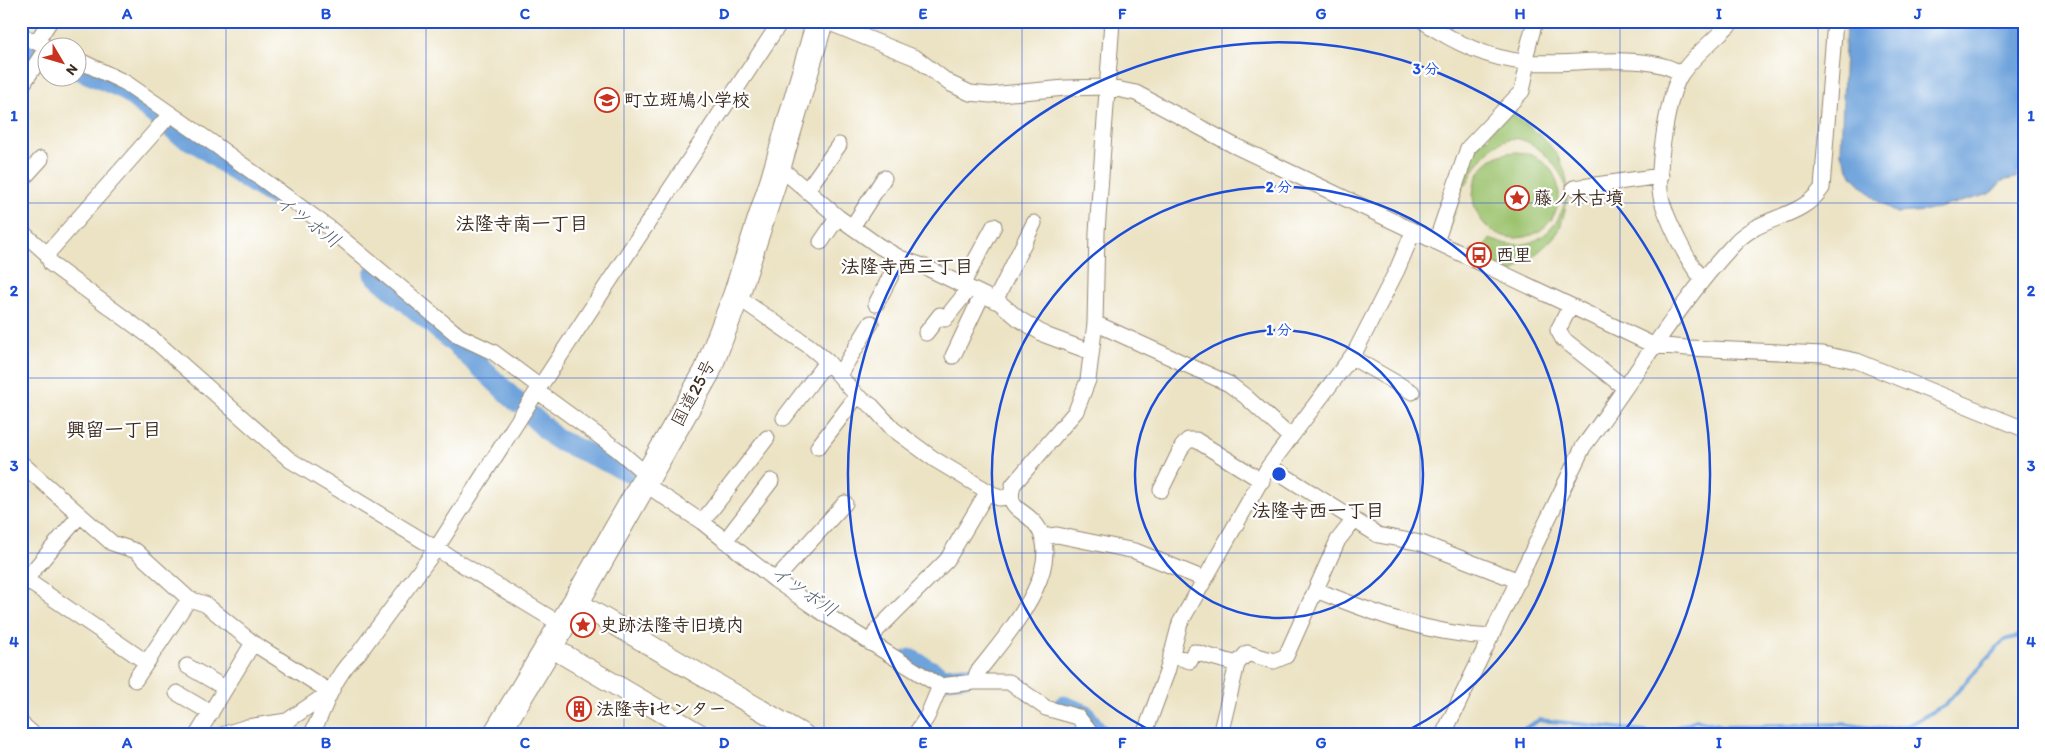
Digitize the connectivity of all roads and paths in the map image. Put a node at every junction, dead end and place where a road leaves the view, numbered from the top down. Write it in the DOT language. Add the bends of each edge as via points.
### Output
graph roads {
  1 [pos="50,21"];
  2 [pos="781,21"];
  3 [pos="820,21"];
  4 [pos="825,21"];
  5 [pos="1112,21"];
  6 [pos="1423,21"];
  7 [pos="1534,21"];
  8 [pos="1733,21"];
  9 [pos="1835,21"];
  10 [pos="21,35"];
  11 [pos="46,38"];
  12 [pos="38,46"];
  13 [pos="38,58"];
  14 [pos="1526,62"];
  15 [pos="88,65"];
  16 [pos="1681,74"];
  17 [pos="21,87"];
  18 [pos="1106,87"];
  19 [pos="165,119"];
  20 [pos="839,145"];
  21 [pos="40,159"];
  22 [pos="778,166"];
  23 [pos="1661,176"];
  24 [pos="884,178"];
  25 [pos="21,181"];
  26 [pos="1574,188"];
  27 [pos="807,190"];
  28 [pos="838,217"];
  29 [pos="1034,223"];
  30 [pos="994,226"];
  31 [pos="852,227"];
  32 [pos="21,231"];
  33 [pos="1413,232"];
  34 [pos="821,242"];
  35 [pos="1436,242"];
  36 [pos="47,254"];
  37 [pos="900,258"];
  38 [pos="1703,279"];
  39 [pos="977,293"];
  40 [pos="736,296"];
  41 [pos="876,304"];
  42 [pos="1570,307"];
  43 [pos="871,323"];
  44 [pos="1095,323"];
  45 [pos="926,334"];
  46 [pos="1653,345"];
  47 [pos="1090,352"];
  48 [pos="953,356"];
  49 [pos="1351,357"];
  50 [pos="826,361"];
  51 [pos="839,375"];
  52 [pos="1625,388"];
  53 [pos="539,389"];
  54 [pos="1412,392"];
  55 [pos="857,396"];
  56 [pos="784,418"];
  57 [pos="2024,429"];
  58 [pos="1290,437"];
  59 [pos="767,438"];
  60 [pos="818,447"];
  61 [pos="22,466"];
  62 [pos="1269,466"];
  63 [pos="647,481"];
  64 [pos="771,481"];
  65 [pos="1262,481"];
  66 [pos="1161,490"];
  67 [pos="988,491"];
  68 [pos="1010,497"];
  69 [pos="845,503"];
  70 [pos="80,515"];
  71 [pos="704,520"];
  72 [pos="1353,521"];
  73 [pos="1042,537"];
  74 [pos="727,538"];
  75 [pos="436,549"];
  76 [pos="779,576"];
  77 [pos="1204,579"];
  78 [pos="1520,581"];
  79 [pos="23,582"];
  80 [pos="1316,590"];
  81 [pos="189,600"];
  82 [pos="576,602"];
  83 [pos="556,636"];
  84 [pos="1491,637"];
  85 [pos="872,640"];
  86 [pos="253,643"];
  87 [pos="1171,655"];
  88 [pos="146,662"];
  89 [pos="1237,664"];
  90 [pos="188,666"];
  91 [pos="135,680"];
  92 [pos="974,682"];
  93 [pos="940,686"];
  94 [pos="225,688"];
  95 [pos="330,692"];
  96 [pos="177,693"];
  97 [pos="210,713"];
  98 [pos="21,728"];
  99 [pos="29,735"];
  100 [pos="197,735"];
  101 [pos="222,735"];
  102 [pos="312,735"];
  103 [pos="496,735"];
  104 [pos="701,735"];
  105 [pos="804,735"];
  106 [pos="915,735"];
  107 [pos="1092,735"];
  108 [pos="1144,735"];
  109 [pos="1220,735"];
  110 [pos="1443,735"];
  1 -- 11 [label="street"];
  2 -- 53 [label="street"];
  3 -- 22 [label="highway, 国道25号"];
  4 -- 18 [label="street" via="916,58 970,94"];
  5 -- 18 [label="street"];
  6 -- 14 [label="street" via="1445,36 1480,52"];
  7 -- 14 [label="street"];
  8 -- 16 [label="street"];
  9 -- 38 [label="street" via="1822,188 1814,200 1801,208 1754,227 1735,242"];
  10 -- 12 [label="street"];
  13 -- 17 [label="street"];
  14 -- 16 [label="street" via="1634,61 1674,68"];
  14 -- 35 [label="street" via="1522,91 1468,148"];
  15 -- 19 [label="street" via="126,83"];
  16 -- 23 [label="street" via="1673,89"];
  18 -- 33 [label="street" via="1136,93 1233,145"];
  18 -- 44 [label="street" via="1108,110 1097,232"];
  19 -- 36 [label="street"];
  19 -- 53 [label="street" via="328,227 459,336 493,352"];
  20 -- 27 [label="street"];
  21 -- 25 [label="street"];
  22 -- 27 [label="street"];
  22 -- 40 [label="highway, 国道25号"];
  23 -- 26 [label="street"];
  23 -- 38 [label="street" via="1660,192 1667,216 1687,258"];
  24 -- 31 [label="street"];
  27 -- 28 [label="street"];
  28 -- 31 [label="street"];
  28 -- 34 [label="street"];
  29 -- 39 [label="street"];
  30 -- 39 [label="street"];
  31 -- 37 [label="street"];
  32 -- 36 [label="street"];
  33 -- 35 [label="street"];
  33 -- 49 [label="street" via="1397,270"];
  35 -- 42 [label="street"];
  36 -- 75 [label="street" via="51,264 153,340 290,460"];
  37 -- 39 [label="street"];
  37 -- 41 [label="street"];
  38 -- 46 [label="street"];
  39 -- 45 [label="street" via="946,320 940,316"];
  39 -- 47 [label="street" via="1045,335"];
  39 -- 48 [label="street"];
  40 -- 50 [label="street"];
  40 -- 63 [label="highway, 国道25号" via="707,372"];
  42 -- 46 [label="street"];
  42 -- 52 [label="street" via="1558,330 1563,339"];
  43 -- 51 [label="street"];
  44 -- 47 [label="street"];
  44 -- 58 [label="street" via="1229,384"];
  46 -- 52 [label="street"];
  46 -- 57 [label="street" via="1823,354 1857,361"];
  47 -- 68 [label="street" via="1088,380 1076,411 1013,485"];
  49 -- 54 [label="street"];
  49 -- 58 [label="street"];
  50 -- 51 [label="street"];
  50 -- 56 [label="street"];
  51 -- 55 [label="street"];
  52 -- 78 [label="street" via="1583,447"];
  53 -- 63 [label="street" via="618,450"];
  53 -- 75 [label="street"];
  55 -- 60 [label="street"];
  55 -- 67 [label="street" via="872,406 893,429 934,459"];
  58 -- 62 [label="street"];
  59 -- 71 [label="street"];
  61 -- 70 [label="street"];
  62 -- 65 [label="street"];
  62 -- 72 [label="street"];
  63 -- 71 [label="street"];
  63 -- 82 [label="highway, 国道25号"];
  64 -- 74 [label="street"];
  65 -- 66 [label="street" via="1196,440 1188,440"];
  65 -- 77 [label="street"];
  67 -- 68 [label="street" via="999,498"];
  67 -- 85 [label="street" via="947,560"];
  68 -- 73 [label="street"];
  69 -- 76 [label="street"];
  70 -- 79 [label="street"];
  70 -- 81 [label="street" via="112,543 136,551"];
  71 -- 74 [label="street"];
  72 -- 78 [label="street" via="1378,535 1421,543"];
  72 -- 80 [label="street" via="1338,540"];
  73 -- 77 [label="street" via="1057,535 1135,550"];
  73 -- 92 [label="street" via="1043,558 1038,586 1025,611 976,673"];
  74 -- 76 [label="street"];
  75 -- 83 [label="street"];
  75 -- 95 [label="street" via="358,654 346,664"];
  76 -- 85 [label="street"];
  77 -- 87 [label="street" via="1180,623"];
  78 -- 84 [label="street"];
  79 -- 88 [label="street"];
  80 -- 84 [label="street" via="1380,616 1466,636"];
  80 -- 89 [label="street" via="1286,656 1274,661 1246,654"];
  81 -- 86 [label="street" via="205,604"];
  81 -- 88 [label="street"];
  82 -- 83 [label="highway, 国道25号"];
  82 -- 105 [label="main road"];
  83 -- 103 [label="highway, 国道25号"];
  83 -- 104 [label="main road"];
  84 -- 110 [label="street"];
  85 -- 93 [label="street"];
  86 -- 94 [label="street"];
  86 -- 95 [label="street"];
  87 -- 89 [label="street" via="1190,661 1194,652"];
  87 -- 108 [label="street"];
  88 -- 91 [label="street"];
  89 -- 109 [label="street"];
  90 -- 94 [label="street"];
  92 -- 93 [label="street"];
  92 -- 107 [label="street" via="1009,682 1046,708 1078,717"];
  93 -- 106 [label="street" via="927,717"];
  94 -- 97 [label="street"];
  95 -- 101 [label="street" via="287,721 247,727"];
  95 -- 102 [label="street"];
  96 -- 97 [label="street"];
  97 -- 100 [label="street"];
  98 -- 99 [label="main road"];
}
